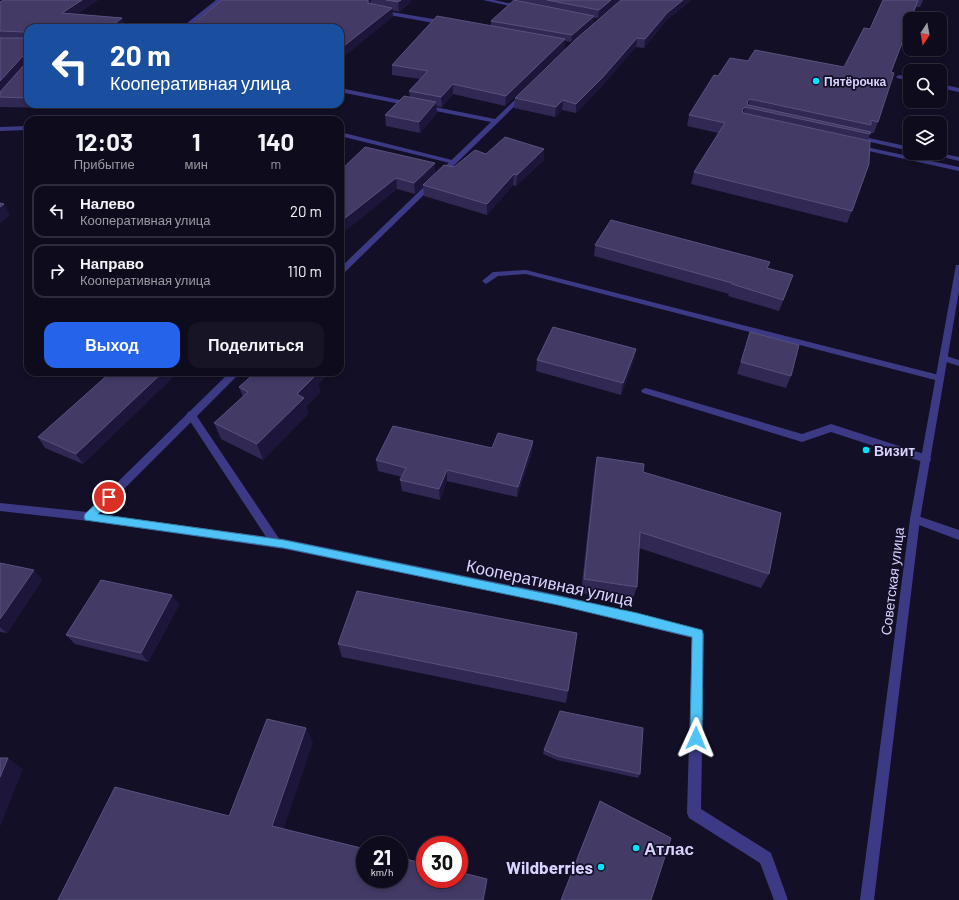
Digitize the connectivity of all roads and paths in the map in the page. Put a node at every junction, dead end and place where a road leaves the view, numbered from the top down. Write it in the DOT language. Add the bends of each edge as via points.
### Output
graph roads {
  1 [pos="219,0"];
  2 [pos="486,0"];
  3 [pos="532,8"];
  4 [pos="370,10"];
  5 [pos="189,24"];
  6 [pos="448,24"];
  7 [pos="899,77"];
  8 [pos="903,78"];
  9 [pos="947,87"];
  10 [pos="529,89"];
  11 [pos="959,90"];
  12 [pos="344,91"];
  13 [pos="496,121"];
  14 [pos="24,128"];
  15 [pos="0,129"];
  16 [pos="344,135"];
  17 [pos="848,136"];
  18 [pos="851,146"];
  19 [pos="903,148"];
  20 [pos="947,157"];
  21 [pos="959,159"];
  22 [pos="454,162"];
  23 [pos="959,169"];
  24 [pos="959,267"];
  25 [pos="344,268"];
  26 [pos="486,281"];
  27 [pos="943,358"];
  28 [pos="959,363"];
  29 [pos="232,376"];
  30 [pos="939,378"];
  31 [pos="646,391"];
  32 [pos="191,415"];
  33 [pos="926,459"];
  34 [pos="0,507"];
  35 [pos="89,517"];
  36 [pos="915,519"];
  37 [pos="959,535"];
  38 [pos="276,543"];
  39 [pos="781,900"];
  40 [pos="867,900"];
  1 -- 5 [label="street"];
  2 -- 3 [label="street"];
  4 -- 6 [label="street"];
  7 -- 8 [label="street"];
  9 -- 11 [label="street"];
  10 -- 13 [label="street"];
  12 -- 13 [label="street"];
  13 -- 22 [label="street"];
  14 -- 15 [label="street"];
  16 -- 22 [label="street"];
  17 -- 19 [label="street"];
  18 -- 23 [label="street"];
  20 -- 21 [label="street"];
  22 -- 25 [label="street"];
  24 -- 27 [label="street, Советская улица"];
  26 -- 30 [label="street" via="496,274 526,272"];
  27 -- 28 [label="street"];
  27 -- 30 [label="street, Советская улица"];
  29 -- 32 [label="street"];
  30 -- 33 [label="street, Советская улица"];
  31 -- 33 [label="street" via="802,438 831,428"];
  32 -- 35 [label="street"];
  32 -- 38 [label="street"];
  33 -- 36 [label="street, Советская улица"];
  34 -- 35 [label="street, Кооперативная улица"];
  35 -- 38 [label="street, Кооперативная улица"];
  36 -- 37 [label="street"];
  36 -- 40 [label="street, Советская улица"];
  38 -- 39 [label="street, Кооперативная улица" via="566,602 698,634 694,813 766,858"];
}
